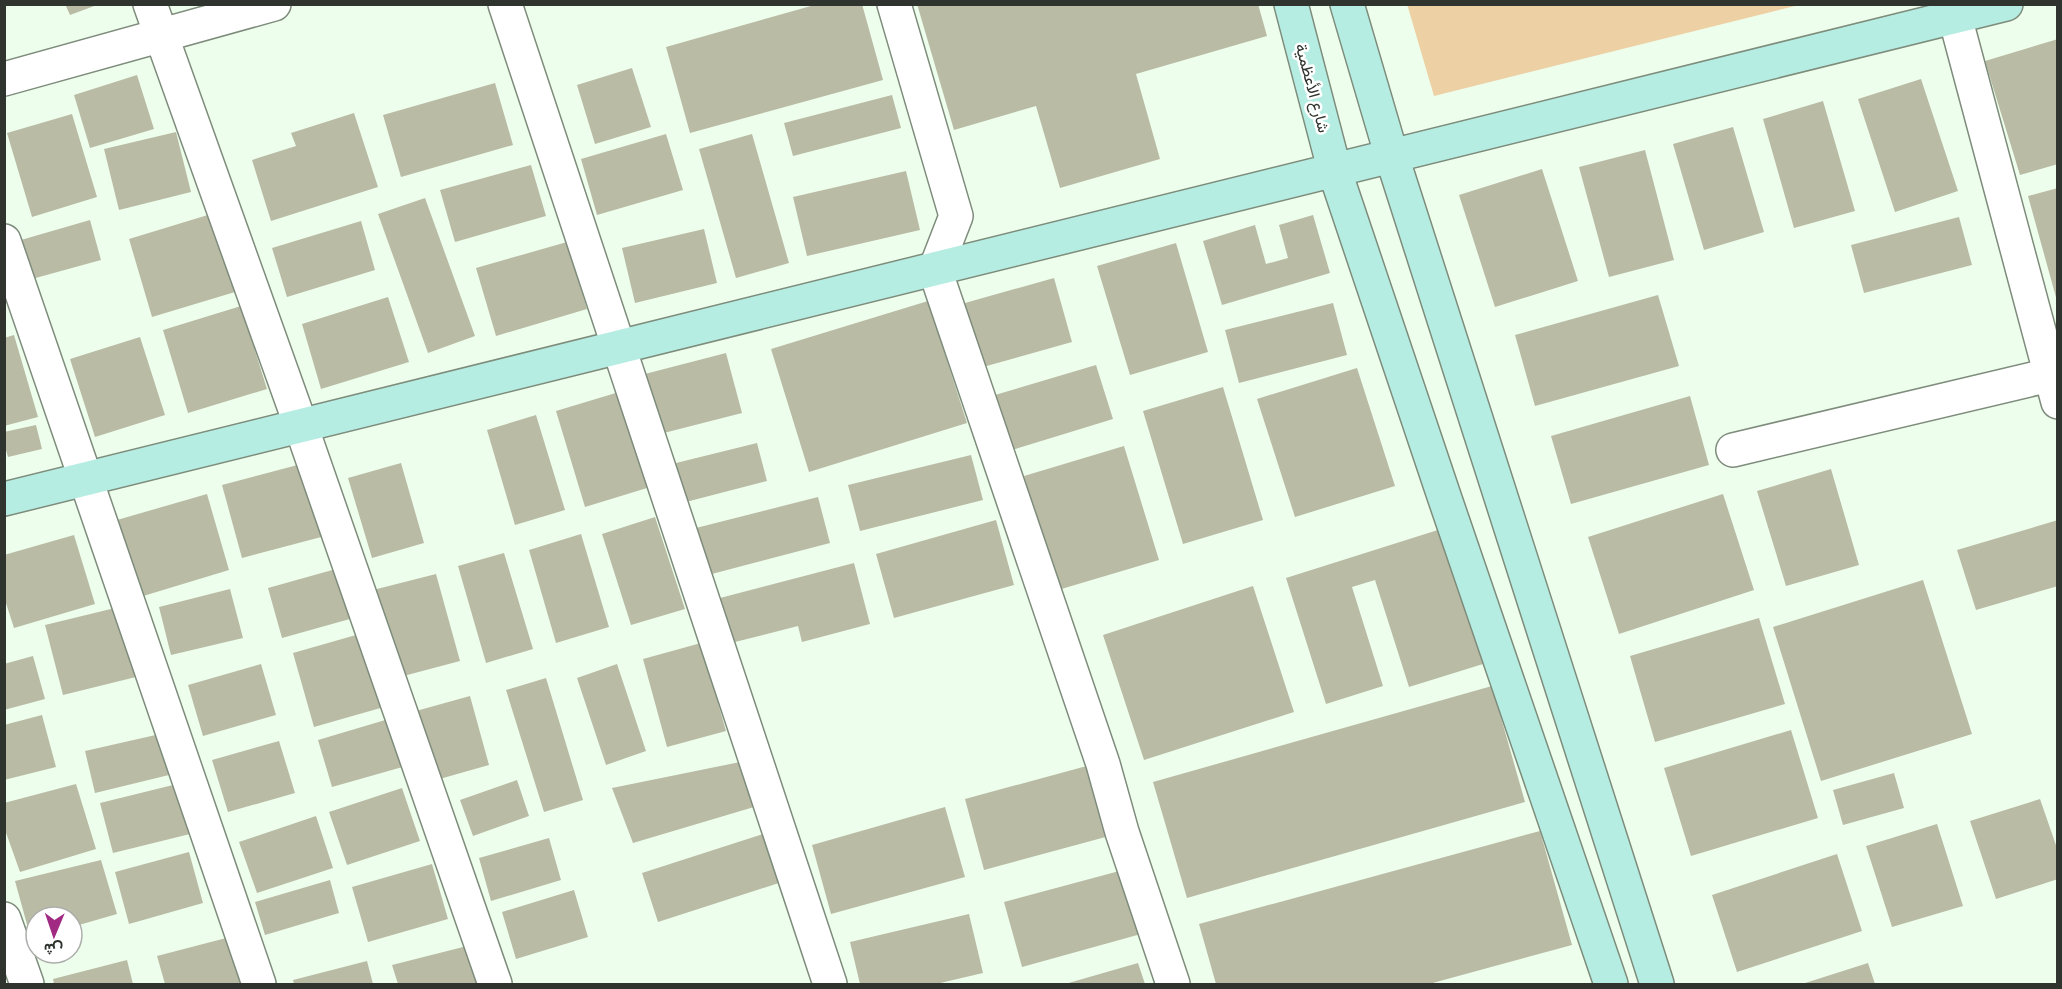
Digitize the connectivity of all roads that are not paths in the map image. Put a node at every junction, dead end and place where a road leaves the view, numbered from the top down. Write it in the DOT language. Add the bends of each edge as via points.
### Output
graph roads {
  1 [pos="150,4"];
  2 [pos="274,4"];
  3 [pos="505,4"];
  4 [pos="894,4"];
  5 [pos="1292,4"];
  6 [pos="1347,4"];
  7 [pos="2006,4"];
  8 [pos="1955,17"];
  9 [pos="161,36"];
  10 [pos="4,79"];
  11 [pos="1392,158"];
  12 [pos="1335,172"];
  13 [pos="4,241"];
  14 [pos="935,270"];
  15 [pos="618,348"];
  16 [pos="2055,383"];
  17 [pos="301,426"];
  18 [pos="1733,450"];
  19 [pos="86,479"];
  20 [pos="4,499"];
  21 [pos="4,919"];
  22 [pos="27,984"];
  23 [pos="259,984"];
  24 [pos="495,984"];
  25 [pos="830,984"];
  26 [pos="1173,984"];
  27 [pos="1611,984"];
  28 [pos="1657,984"];
  1 -- 9 [label="street"];
  2 -- 9 [label="street"];
  3 -- 15 [label="street"];
  4 -- 14 [label="street" via="956,216"];
  5 -- 12 [label="main road, شارع الأعظمية"];
  6 -- 11 [label="main road"];
  7 -- 8 [label="main road"];
  8 -- 11 [label="main road"];
  8 -- 16 [label="street"];
  9 -- 10 [label="street"];
  9 -- 17 [label="street"];
  11 -- 12 [label="main road"];
  11 -- 28 [label="main road"];
  12 -- 14 [label="main road"];
  12 -- 27 [label="main road, شارع الأعظمية"];
  13 -- 19 [label="street"];
  14 -- 15 [label="main road"];
  14 -- 26 [label="street" via="1103,764"];
  15 -- 17 [label="main road"];
  15 -- 25 [label="street"];
  16 -- 18 [label="street"];
  17 -- 19 [label="main road"];
  17 -- 24 [label="street"];
  19 -- 20 [label="main road"];
  19 -- 23 [label="street"];
  21 -- 22 [label="street"];
}
